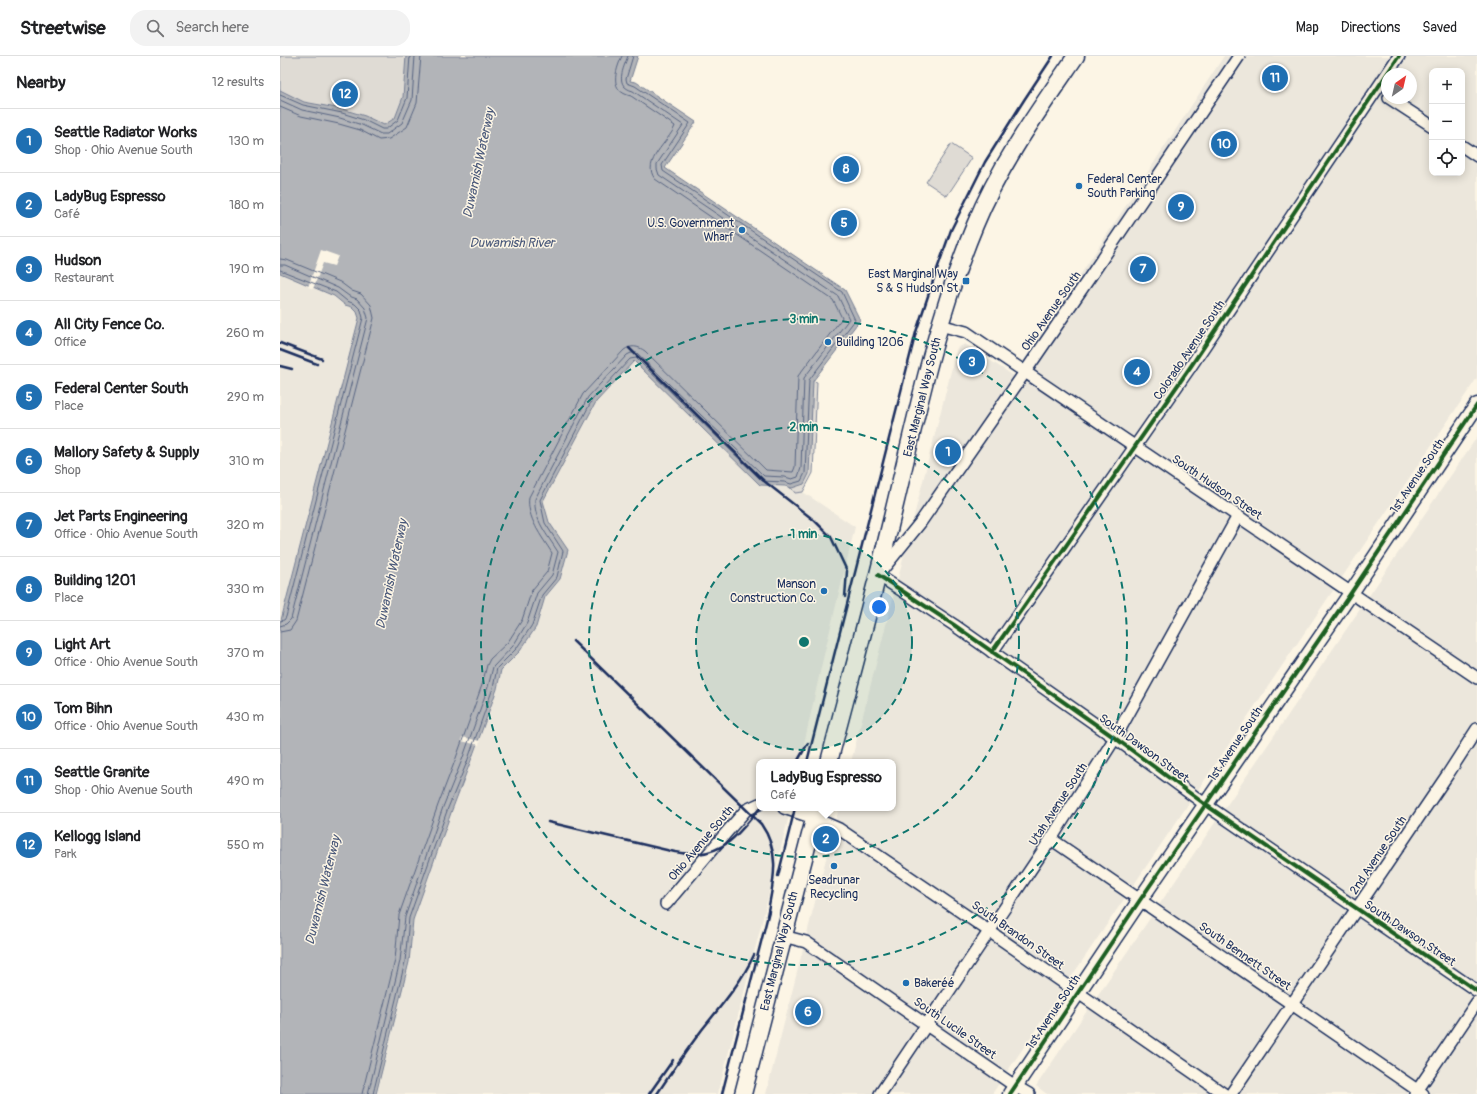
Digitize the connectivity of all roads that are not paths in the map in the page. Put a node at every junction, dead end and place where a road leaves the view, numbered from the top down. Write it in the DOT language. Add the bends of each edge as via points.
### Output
graph roads {
  1 [pos="1076,56"];
  2 [pos="1239,56"];
  3 [pos="1399,56"];
  4 [pos="1376,90"];
  5 [pos="1381,93"];
  6 [pos="1399,104"];
  7 [pos="1429,124"];
  8 [pos="1465,148"];
  9 [pos="1477,156"];
  10 [pos="940,325"];
  11 [pos="1025,372"];
  12 [pos="1477,405"];
  13 [pos="1135,447"];
  14 [pos="1238,516"];
  15 [pos="878,575"];
  16 [pos="1351,593"];
  17 [pos="992,652"];
  18 [pos="1477,678"];
  19 [pos="1477,730"];
  20 [pos="1115,738"];
  21 [pos="830,759"];
  22 [pos="756,805"];
  23 [pos="1206,805"];
  24 [pos="803,811"];
  25 [pos="815,813"];
  26 [pos="1051,839"];
  27 [pos="1140,900"];
  28 [pos="666,904"];
  29 [pos="1357,909"];
  30 [pos="989,931"];
  31 [pos="783,936"];
  32 [pos="1477,991"];
  33 [pos="1078,992"];
  34 [pos="1477,1002"];
  35 [pos="1292,1004"];
  36 [pos="926,1024"];
  37 [pos="1012,1090"];
  38 [pos="1418,1093"];
  39 [pos="742,1094"];
  40 [pos="880,1094"];
  41 [pos="1029,1094"];
  42 [pos="1224,1094"];
  43 [pos="1231,1094"];
  1 -- 10 [label="highway, East Marginal Way South" via="1025,130 991,188 957,272"];
  2 -- 11 [label="street, Ohio Avenue South"];
  3 -- 4 [label="street, Colorado Avenue South"];
  4 -- 5 [label="street"];
  4 -- 13 [label="street, Colorado Avenue South"];
  6 -- 7 [label="street"];
  8 -- 9 [label="street"];
  10 -- 11 [label="street, South Hudson Street" via="966,332"];
  10 -- 15 [label="highway, East Marginal Way South"];
  11 -- 13 [label="street, South Hudson Street"];
  11 -- 15 [label="street, Ohio Avenue South" via="920,523"];
  12 -- 16 [label="main road, 1st Avenue South"];
  13 -- 14 [label="street, South Hudson Street"];
  13 -- 17 [label="street, Colorado Avenue South"];
  14 -- 16 [label="street, South Hudson Street"];
  14 -- 20 [label="street, Utah Avenue South"];
  15 -- 17 [label="street, South Dawson Street"];
  15 -- 21 [label="highway, East Marginal Way South"];
  16 -- 18 [label="street, South Hudson Street"];
  16 -- 23 [label="main road, 1st Avenue South"];
  17 -- 20 [label="street, South Dawson Street"];
  19 -- 29 [label="street, 2nd Avenue South"];
  20 -- 23 [label="street, South Dawson Street"];
  20 -- 26 [label="street, Utah Avenue South"];
  22 -- 28 [label="street, Ohio Avenue South" via="741,816"];
  23 -- 27 [label="main road, 1st Avenue South"];
  23 -- 29 [label="street, South Dawson Street"];
  24 -- 25 [label="street"];
  25 -- 30 [label="street, South Brandon Street"];
  25 -- 31 [label="highway, East Marginal Way South"];
  26 -- 27 [label="street, South Bennett Street"];
  26 -- 30 [label="street, Utah Avenue South"];
  27 -- 33 [label="main road, 1st Avenue South"];
  27 -- 35 [label="street, South Bennett Street"];
  29 -- 32 [label="street, South Dawson Street"];
  29 -- 35 [label="street, 2nd Avenue South"];
  30 -- 33 [label="street, South Brandon Street"];
  30 -- 36 [label="street, Utah Avenue South"];
  31 -- 36 [label="street, South Lucile Street" via="806,942"];
  31 -- 39 [label="highway, East Marginal Way South"];
  33 -- 37 [label="main road, 1st Avenue South"];
  33 -- 42 [label="street, South Brandon Street"];
  34 -- 38 [label="street"];
  35 -- 38 [label="street, South Bennett Street"];
  35 -- 43 [label="street, 2nd Avenue South"];
  36 -- 37 [label="street, South Lucile Street"];
  36 -- 40 [label="street, Utah Avenue South"];
  37 -- 41 [label="street, South Lucile Street"];
}
